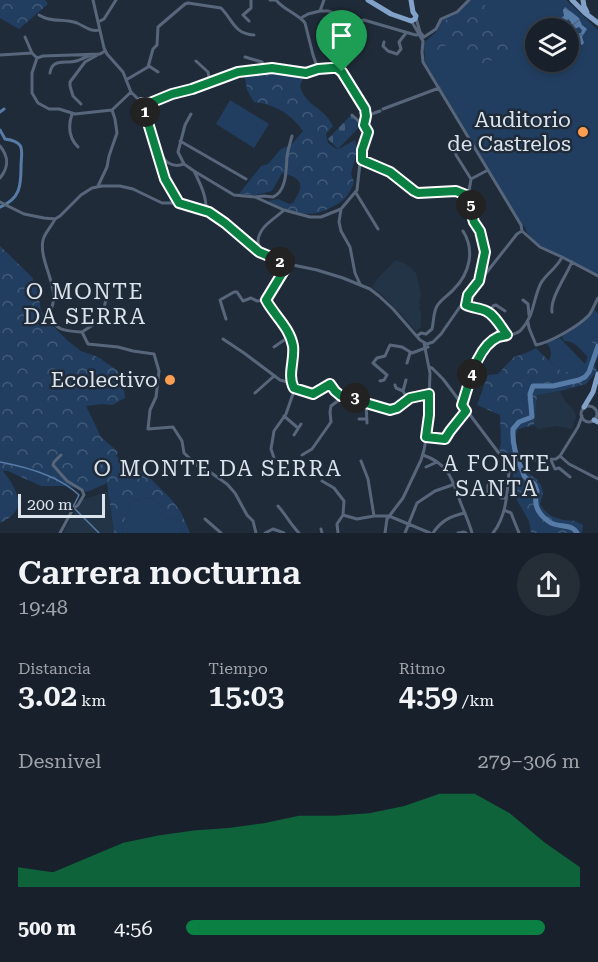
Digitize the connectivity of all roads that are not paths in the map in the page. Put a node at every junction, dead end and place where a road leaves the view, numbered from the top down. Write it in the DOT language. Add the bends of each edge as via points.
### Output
graph roads {
  1 [pos="93,0"];
  2 [pos="116,0"];
  3 [pos="251,0"];
  4 [pos="270,0"];
  5 [pos="276,0"];
  6 [pos="324,0"];
  7 [pos="368,0"];
  8 [pos="373,0"];
  9 [pos="411,0"];
  10 [pos="469,0"];
  11 [pos="584,0"];
  12 [pos="574,2"];
  13 [pos="320,11"];
  14 [pos="39,15"];
  15 [pos="590,16"];
  16 [pos="411,17"];
  17 [pos="301,18"];
  18 [pos="249,21"];
  19 [pos="98,22"];
  20 [pos="598,23"];
  21 [pos="100,30"];
  22 [pos="406,33"];
  23 [pos="420,34"];
  24 [pos="254,35"];
  25 [pos="25,37"];
  26 [pos="423,39"];
  27 [pos="384,42"];
  28 [pos="105,51"];
  29 [pos="32,53"];
  30 [pos="94,54"];
  31 [pos="100,54"];
  32 [pos="0,55"];
  33 [pos="245,57"];
  34 [pos="38,58"];
  35 [pos="196,61"];
  36 [pos="149,66"];
  37 [pos="266,69"];
  38 [pos="318,69"];
  39 [pos="158,72"];
  40 [pos="50,74"];
  41 [pos="126,80"];
  42 [pos="210,83"];
  43 [pos="439,87"];
  44 [pos="131,93"];
  45 [pos="142,103"];
  46 [pos="81,104"];
  47 [pos="112,110"];
  48 [pos="72,114"];
  49 [pos="191,114"];
  50 [pos="352,115"];
  51 [pos="366,116"];
  52 [pos="365,127"];
  53 [pos="292,136"];
  54 [pos="180,141"];
  55 [pos="450,141"];
  56 [pos="154,144"];
  57 [pos="0,146"];
  58 [pos="78,147"];
  59 [pos="362,160"];
  60 [pos="184,164"];
  61 [pos="488,170"];
  62 [pos="0,178"];
  63 [pos="200,178"];
  64 [pos="246,179"];
  65 [pos="471,179"];
  66 [pos="98,186"];
  67 [pos="356,193"];
  68 [pos="255,197"];
  69 [pos="179,203"];
  70 [pos="4,204"];
  71 [pos="472,204"];
  72 [pos="341,209"];
  73 [pos="284,210"];
  74 [pos="206,211"];
  75 [pos="55,219"];
  76 [pos="378,229"];
  77 [pos="463,231"];
  78 [pos="522,231"];
  79 [pos="259,252"];
  80 [pos="562,257"];
  81 [pos="572,262"];
  82 [pos="288,264"];
  83 [pos="598,276"];
  84 [pos="479,281"];
  85 [pos="97,284"];
  86 [pos="361,285"];
  87 [pos="468,295"];
  88 [pos="598,298"];
  89 [pos="266,300"];
  90 [pos="523,300"];
  91 [pos="505,310"];
  92 [pos="489,312"];
  93 [pos="552,312"];
  94 [pos="226,319"];
  95 [pos="528,320"];
  96 [pos="82,332"];
  97 [pos="507,335"];
  98 [pos="290,336"];
  99 [pos="417,336"];
  100 [pos="223,339"];
  101 [pos="274,346"];
  102 [pos="427,346"];
  103 [pos="411,353"];
  104 [pos="406,363"];
  105 [pos="429,367"];
  106 [pos="598,374"];
  107 [pos="274,376"];
  108 [pos="405,380"];
  109 [pos="380,381"];
  110 [pos="291,383"];
  111 [pos="395,385"];
  112 [pos="294,388"];
  113 [pos="403,391"];
  114 [pos="255,393"];
  115 [pos="429,394"];
  116 [pos="342,396"];
  117 [pos="408,400"];
  118 [pos="366,403"];
  119 [pos="462,405"];
  120 [pos="585,407"];
  121 [pos="597,410"];
  122 [pos="466,411"];
  123 [pos="284,416"];
  124 [pos="582,416"];
  125 [pos="359,419"];
  126 [pos="595,419"];
  127 [pos="301,424"];
  128 [pos="578,427"];
  129 [pos="298,428"];
  130 [pos="294,435"];
  131 [pos="426,437"];
  132 [pos="61,455"];
  133 [pos="302,455"];
  134 [pos="423,455"];
  135 [pos="560,456"];
  136 [pos="274,458"];
  137 [pos="551,460"];
  138 [pos="361,461"];
  139 [pos="512,461"];
  140 [pos="437,462"];
  141 [pos="426,467"];
  142 [pos="570,477"];
  143 [pos="598,479"];
  144 [pos="322,481"];
  145 [pos="455,484"];
  146 [pos="488,494"];
  147 [pos="506,498"];
  148 [pos="278,506"];
  149 [pos="504,510"];
  150 [pos="465,513"];
  151 [pos="343,515"];
  152 [pos="374,516"];
  153 [pos="389,516"];
  154 [pos="205,519"];
  155 [pos="408,524"];
  156 [pos="60,533"];
  157 [pos="220,533"];
  158 [pos="255,533"];
  159 [pos="265,533"];
  160 [pos="284,533"];
  161 [pos="299,533"];
  162 [pos="338,533"];
  163 [pos="385,533"];
  164 [pos="405,533"];
  165 [pos="431,533"];
  166 [pos="458,533"];
  167 [pos="466,533"];
  168 [pos="474,533"];
  169 [pos="492,533"];
  170 [pos="519,533"];
  1 -- 19 [label="street"];
  2 -- 19 [label="street"];
  3 -- 18 [label="street" via="251,8 243,15"];
  4 -- 5 [label="street"];
  5 -- 17 [label="street"];
  6 -- 13 [label="street"];
  7 -- 16 [label="main road" via="391,14"];
  8 -- 16 [label="main road"];
  9 -- 16 [label="main road"];
  10 -- 26 [label="street" via="455,14 441,19"];
  11 -- 12 [label="main road"];
  11 -- 15 [label="main road"];
  12 -- 15 [label="main road"];
  13 -- 17 [label="street"];
  13 -- 22 [label="street" via="334,13 343,22 364,20"];
  14 -- 21 [label="street" via="78,23 91,31"];
  15 -- 20 [label="main road"];
  16 -- 23 [label="street"];
  17 -- 38 [label="street"];
  19 -- 21 [label="street"];
  21 -- 28 [label="street"];
  22 -- 23 [label="street"];
  22 -- 27 [label="street" via="397,54 388,51"];
  23 -- 26 [label="street"];
  24 -- 36 [label="street" via="240,32 221,8 188,3 158,27 157,45"];
  25 -- 29 [label="street"];
  26 -- 43 [label="street" via="423,60"];
  28 -- 31 [label="street"];
  28 -- 41 [label="street"];
  29 -- 32 [label="street"];
  29 -- 34 [label="street"];
  30 -- 31 [label="street"];
  30 -- 34 [label="street"];
  30 -- 40 [label="street" via="75,62 57,63"];
  31 -- 46 [label="street" via="85,62 70,82 73,96"];
  33 -- 37 [label="street" via="262,62"];
  34 -- 48 [label="street" via="32,73 33,96 49,109"];
  35 -- 42 [label="street" via="208,72"];
  36 -- 39 [label="street"];
  36 -- 41 [label="street"];
  37 -- 38 [label="street" via="306,73"];
  37 -- 42 [label="street" via="238,72"];
  38 -- 51 [label="street" via="337,68 342,72"];
  41 -- 44 [label="street"];
  42 -- 45 [label="street"];
  43 -- 51 [label="street"];
  43 -- 61 [label="street"];
  44 -- 45 [label="street"];
  44 -- 47 [label="street"];
  45 -- 56 [label="street"];
  47 -- 48 [label="street"];
  47 -- 66 [label="street" via="117,134"];
  48 -- 58 [label="street" via="69,127"];
  49 -- 54 [label="street"];
  50 -- 52 [label="street"];
  51 -- 52 [label="street"];
  52 -- 59 [label="street" via="368,132"];
  53 -- 68 [label="street" via="286,176 279,193"];
  54 -- 60 [label="street" via="178,152"];
  54 -- 64 [label="street"];
  55 -- 65 [label="street"];
  56 -- 60 [label="street" via="166,163"];
  56 -- 69 [label="street" via="165,179"];
  57 -- 62 [label="street" via="8,163"];
  59 -- 67 [label="street"];
  59 -- 71 [label="street" via="386,169 418,193 456,191 466,195"];
  60 -- 63 [label="street"];
  61 -- 65 [label="street"];
  61 -- 78 [label="street"];
  63 -- 68 [label="street" via="234,195"];
  63 -- 74 [label="street"];
  65 -- 71 [label="street"];
  66 -- 69 [label="street" via="130,188 162,202"];
  66 -- 75 [label="street"];
  67 -- 72 [label="street"];
  67 -- 76 [label="street"];
  68 -- 73 [label="street"];
  69 -- 74 [label="street"];
  70 -- 75 [label="street" via="32,216"];
  71 -- 84 [label="street" via="471,212 485,252"];
  72 -- 73 [label="street" via="318,218"];
  72 -- 86 [label="street" via="339,227 350,247"];
  73 -- 79 [label="street" via="264,228"];
  74 -- 79 [label="street"];
  75 -- 96 [label="street" via="44,238 45,264 54,300 49,312 59,329"];
  77 -- 99 [label="street" via="470,252 467,269 439,303 432,329"];
  78 -- 80 [label="street" via="540,247"];
  78 -- 84 [label="street"];
  79 -- 82 [label="street"];
  80 -- 81 [label="street"];
  80 -- 95 [label="street" via="541,283"];
  81 -- 83 [label="street"];
  81 -- 93 [label="street"];
  82 -- 86 [label="street"];
  82 -- 89 [label="street"];
  84 -- 87 [label="street"];
  85 -- 96 [label="street" via="108,295 104,308 107,314"];
  86 -- 99 [label="street" via="379,296"];
  87 -- 92 [label="street" via="468,307"];
  87 -- 102 [label="street" via="445,330"];
  88 -- 95 [label="street" via="584,319 556,339 538,345 534,344"];
  89 -- 94 [label="street" via="243,301 234,292 220,300"];
  89 -- 98 [label="street"];
  90 -- 95 [label="street" via="529,305"];
  91 -- 92 [label="street" via="496,304"];
  92 -- 97 [label="street"];
  95 -- 97 [label="street" via="519,332"];
  96 -- 158 [label="street" via="88,344 154,354 159,371 147,428 173,427 184,453 235,493 253,521"];
  97 -- 119 [label="street" via="498,337 484,350"];
  98 -- 101 [label="street"];
  98 -- 110 [label="street"];
  99 -- 102 [label="street"];
  100 -- 107 [label="street"];
  102 -- 103 [label="street"];
  102 -- 105 [label="street"];
  103 -- 104 [label="street"];
  103 -- 109 [label="street" via="390,345 385,356 373,363 387,375"];
  105 -- 115 [label="street"];
  105 -- 119 [label="street"];
  106 -- 120 [label="main road"];
  107 -- 110 [label="street"];
  107 -- 114 [label="street"];
  108 -- 113 [label="street"];
  110 -- 112 [label="street"];
  111 -- 113 [label="street"];
  112 -- 116 [label="street" via="313,394 330,384"];
  112 -- 123 [label="street"];
  113 -- 117 [label="street"];
  115 -- 117 [label="street"];
  115 -- 131 [label="street"];
  116 -- 118 [label="street"];
  116 -- 133 [label="street" via="331,406 331,422 319,440"];
  117 -- 118 [label="street" via="390,410"];
  118 -- 125 [label="street" via="366,421"];
  119 -- 122 [label="street"];
  120 -- 121 [label="street"];
  120 -- 124 [label="street"];
  121 -- 126 [label="street"];
  122 -- 131 [label="street" via="445,439"];
  122 -- 139 [label="street" via="498,452"];
  123 -- 129 [label="street"];
  123 -- 136 [label="street" via="274,431"];
  124 -- 126 [label="street"];
  124 -- 128 [label="street"];
  126 -- 128 [label="street"];
  127 -- 129 [label="street"];
  128 -- 135 [label="street"];
  129 -- 130 [label="street"];
  131 -- 134 [label="street"];
  132 -- 156 [label="street" via="53,465 84,495"];
  134 -- 140 [label="street"];
  134 -- 153 [label="street" via="404,498"];
  135 -- 137 [label="street"];
  135 -- 143 [label="street"];
  137 -- 139 [label="street"];
  137 -- 142 [label="street" via="555,469 561,468"];
  138 -- 152 [label="street"];
  139 -- 147 [label="street"];
  140 -- 141 [label="street"];
  140 -- 145 [label="street"];
  144 -- 151 [label="street" via="343,499"];
  145 -- 150 [label="street"];
  145 -- 155 [label="street" via="435,490 417,503"];
  146 -- 147 [label="street" via="491,485"];
  147 -- 149 [label="street"];
  148 -- 161 [label="street"];
  149 -- 169 [label="street"];
  149 -- 170 [label="street" via="511,513"];
  150 -- 165 [label="street" via="446,518"];
  150 -- 168 [label="street"];
  151 -- 152 [label="street" via="357,519"];
  151 -- 162 [label="street" via="337,524"];
  152 -- 153 [label="street"];
  153 -- 155 [label="street"];
  153 -- 163 [label="street"];
  154 -- 157 [label="street"];
  155 -- 164 [label="street"];
  155 -- 165 [label="street"];
  159 -- 160 [label="street" via="273,529"];
  166 -- 167 [label="street"];
}
